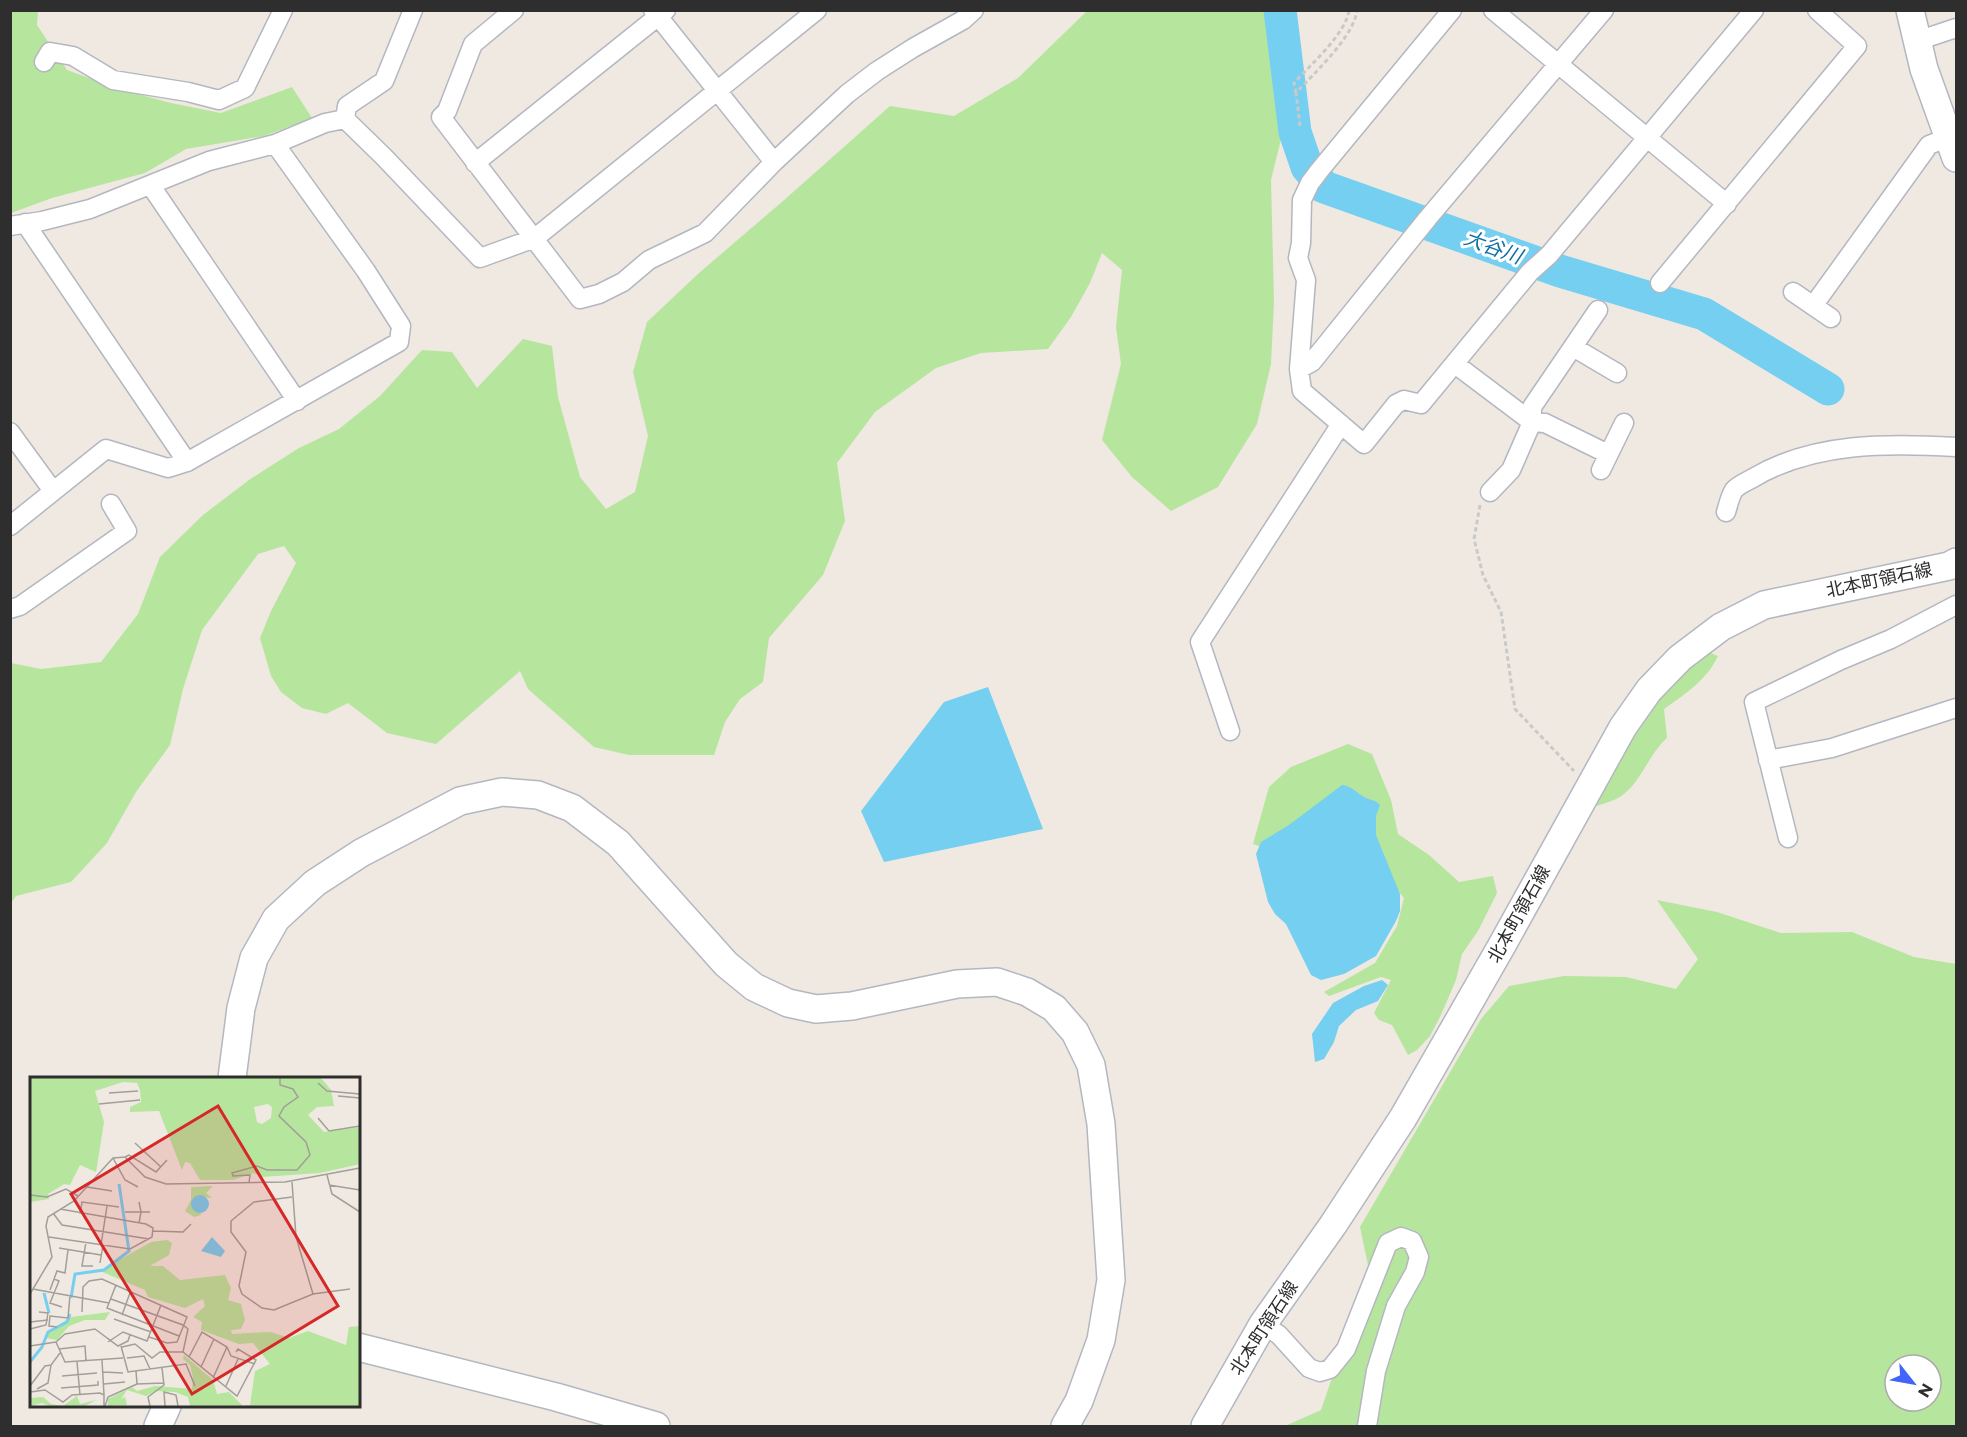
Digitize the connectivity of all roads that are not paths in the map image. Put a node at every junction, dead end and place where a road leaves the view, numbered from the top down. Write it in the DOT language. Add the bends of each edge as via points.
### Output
graph roads {
  1 [pos="282,10"];
  2 [pos="413,10"];
  3 [pos="514,10"];
  4 [pos="817,10"];
  5 [pos="974,10"];
  6 [pos="1452,10"];
  7 [pos="1493,10"];
  8 [pos="1604,10"];
  9 [pos="1754,10"];
  10 [pos="1817,10"];
  11 [pos="1910,10"];
  12 [pos="659,13"];
  13 [pos="1956,27"];
  14 [pos="1917,41"];
  15 [pos="44,62"];
  16 [pos="1558,64"];
  17 [pos="717,91"];
  18 [pos="345,119"];
  19 [pos="1646,139"];
  20 [pos="275,144"];
  21 [pos="1953,148"];
  22 [pos="774,162"];
  23 [pos="475,164"];
  24 [pos="152,186"];
  25 [pos="1727,204"];
  26 [pos="18,224"];
  27 [pos="535,238"];
  28 [pos="1660,283"];
  29 [pos="1793,292"];
  30 [pos="1813,306"];
  31 [pos="1598,310"];
  32 [pos="1831,318"];
  33 [pos="1573,347"];
  34 [pos="1455,364"];
  35 [pos="1299,369"];
  36 [pos="1617,373"];
  37 [pos="297,401"];
  38 [pos="1532,422"];
  39 [pos="1624,423"];
  40 [pos="1341,424"];
  41 [pos="10,432"];
  42 [pos="1956,447"];
  43 [pos="187,462"];
  44 [pos="53,491"];
  45 [pos="1490,492"];
  46 [pos="111,504"];
  47 [pos="1726,512"];
  48 [pos="10,526"];
  49 [pos="1956,562"];
  50 [pos="1956,605"];
  51 [pos="10,609"];
  52 [pos="1956,708"];
  53 [pos="1230,731"];
  54 [pos="1768,760"];
  55 [pos="1788,838"];
  56 [pos="232,1077"];
  57 [pos="1263,1324"];
  58 [pos="360,1348"];
  59 [pos="167,1407"];
  60 [pos="158,1426"];
  61 [pos="656,1426"];
  62 [pos="1065,1426"];
  63 [pos="1205,1426"];
  64 [pos="1367,1426"];
  1 -- 15 [label="street" via="245,88 219,100 113,80 73,56 50,52"];
  2 -- 18 [label="street" via="384,81 347,106"];
  3 -- 23 [label="street" via="473,44 447,111 441,117"];
  4 -- 17 [label="street"];
  5 -- 22 [label="street" via="846,94"];
  6 -- 35 [label="street" via="1314,177 1302,200 1298,258 1306,280"];
  7 -- 16 [label="street"];
  8 -- 16 [label="street"];
  9 -- 19 [label="street"];
  10 -- 25 [label="street" via="1857,46"];
  11 -- 14 [label="street"];
  12 -- 17 [label="street"];
  12 -- 23 [label="street"];
  13 -- 14 [label="street"];
  14 -- 21 [label="street"];
  16 -- 19 [label="street"];
  16 -- 35 [label="street" via="1312,362"];
  17 -- 22 [label="street"];
  17 -- 27 [label="street"];
  18 -- 20 [label="street"];
  18 -- 27 [label="street" via="480,258"];
  19 -- 25 [label="street"];
  19 -- 34 [label="street"];
  20 -- 24 [label="street" via="209,161"];
  20 -- 37 [label="street" via="401,326 399,342"];
  21 -- 30 [label="street" via="1929,145"];
  22 -- 27 [label="street" via="705,233 649,260 623,282 599,294 580,299"];
  23 -- 27 [label="street"];
  24 -- 26 [label="street" via="90,209"];
  24 -- 37 [label="street"];
  25 -- 28 [label="street"];
  26 -- 43 [label="street"];
  29 -- 30 [label="street"];
  30 -- 32 [label="street"];
  31 -- 33 [label="street"];
  33 -- 36 [label="street"];
  33 -- 38 [label="street" via="1532,407"];
  34 -- 38 [label="street"];
  34 -- 40 [label="street" via="1421,404 1404,400 1396,404 1364,444"];
  35 -- 40 [label="street" via="1302,391"];
  37 -- 43 [label="street"];
  38 -- 39 [label="street" via="1545,423 1605,462"];
  38 -- 45 [label="street" via="1511,470"];
  40 -- 53 [label="street" via="1200,642"];
  41 -- 44 [label="street"];
  42 -- 47 [label="street" via="1905,444 1832,450 1790,460 1734,490"];
  43 -- 44 [label="street" via="168,468 106,449"];
  44 -- 48 [label="street"];
  46 -- 51 [label="street" via="127,531 20,606"];
  49 -- 57 [label="street, 北本町領石線" via="1764,605 1721,627 1680,658 1648,690 1623,727 1403,1118"];
  50 -- 54 [label="street" via="1754,702"];
  52 -- 54 [label="street" via="1832,748"];
  54 -- 55 [label="street"];
  56 -- 62 [label="street" via="241,1008 254,958 276,919 315,883 361,853 460,801 502,792 538,795 572,808 618,843 726,964 754,987 788,1003 816,1009 852,1006 957,984 997,982 1026,992 1054,1008 1075,1032 1090,1065 1101,1124 1112,1280 1101,1340 1079,1401"];
  57 -- 63 [label="street, 北本町領石線"];
  57 -- 64 [label="street" via="1279,1335 1309,1368 1320,1372 1330,1369 1346,1350 1388,1243 1401,1237 1412,1241 1419,1257 1396,1306 1376,1371"];
  58 -- 61 [label="street"];
  59 -- 60 [label="street"];
}
